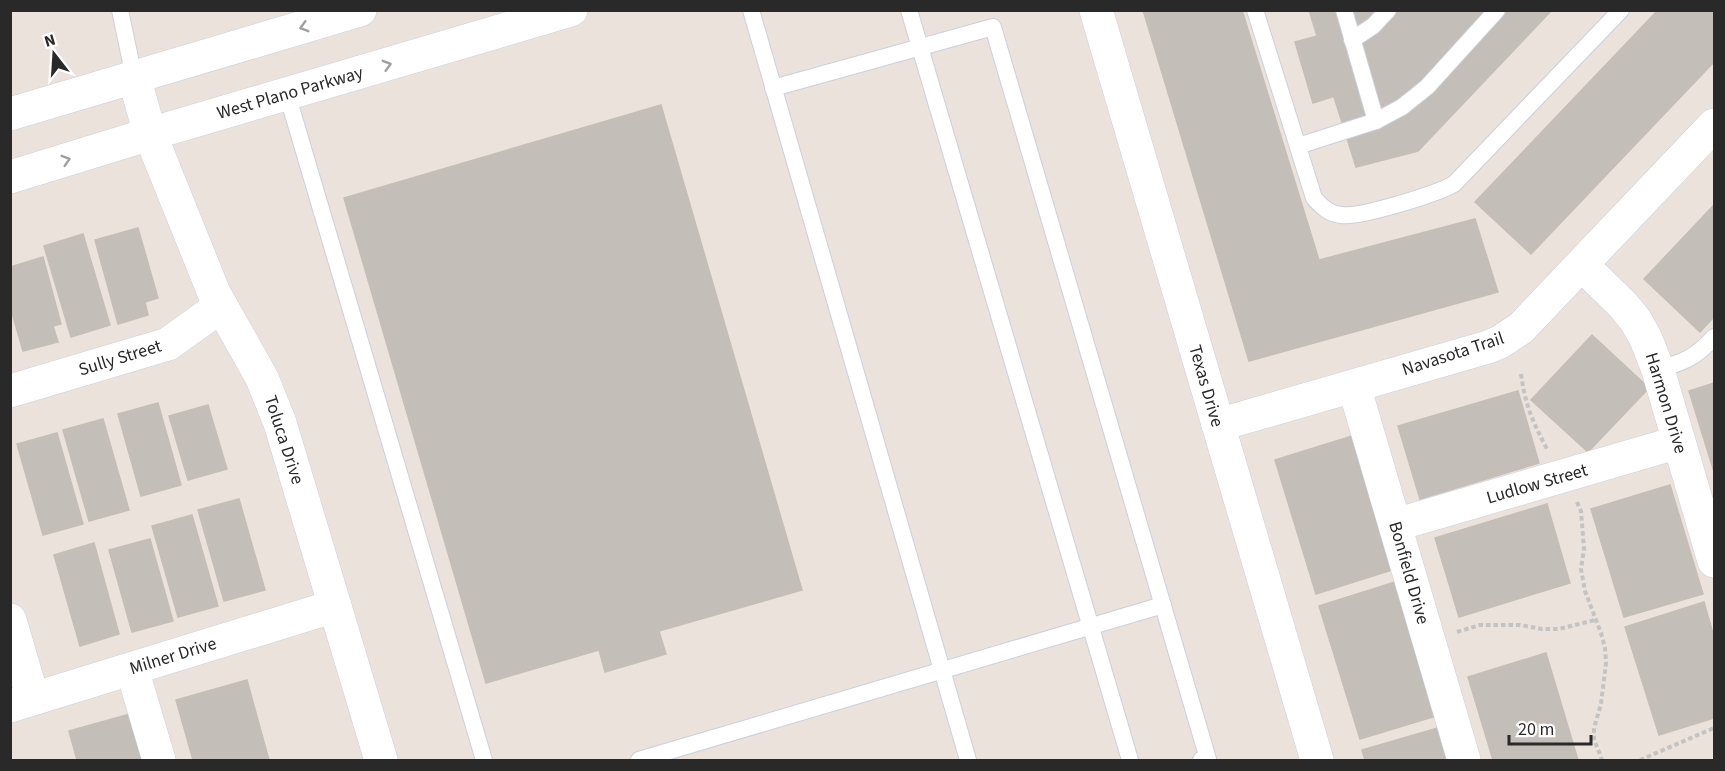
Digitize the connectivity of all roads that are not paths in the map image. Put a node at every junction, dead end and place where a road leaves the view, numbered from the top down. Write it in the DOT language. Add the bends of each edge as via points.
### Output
graph roads {
  1 [pos="120,10"];
  2 [pos="360,10"];
  3 [pos="571,10"];
  4 [pos="751,10"];
  5 [pos="909,10"];
  6 [pos="1096,10"];
  7 [pos="1255,10"];
  8 [pos="1344,10"];
  9 [pos="1388,10"];
  10 [pos="1497,10"];
  11 [pos="1621,10"];
  12 [pos="1352,40"];
  13 [pos="920,47"];
  14 [pos="134,77"];
  15 [pos="773,88"];
  16 [pos="286,94"];
  17 [pos="10,114"];
  18 [pos="1376,121"];
  19 [pos="1714,125"];
  20 [pos="150,134"];
  21 [pos="1298,146"];
  22 [pos="10,177"];
  23 [pos="1582,265"];
  24 [pos="221,306"];
  25 [pos="1714,337"];
  26 [pos="1658,370"];
  27 [pos="1354,386"];
  28 [pos="10,391"];
  29 [pos="1218,425"];
  30 [pos="1679,442"];
  31 [pos="1395,525"];
  32 [pos="1714,561"];
  33 [pos="1163,605"];
  34 [pos="335,606"];
  35 [pos="10,620"];
  36 [pos="1090,627"];
  37 [pos="132,669"];
  38 [pos="942,670"];
  39 [pos="22,703"];
  40 [pos="159,760"];
  41 [pos="381,760"];
  42 [pos="484,760"];
  43 [pos="639,760"];
  44 [pos="968,760"];
  45 [pos="1130,760"];
  46 [pos="1201,760"];
  47 [pos="1317,760"];
  48 [pos="1464,760"];
  1 -- 14 [label="lane"];
  2 -- 14 [label="street, one-way"];
  16 -- 3 [label="street, West Plano Parkway, one-way"];
  4 -- 15 [label="lane"];
  5 -- 13 [label="lane"];
  6 -- 29 [label="street, Texas Drive"];
  7 -- 21 [label="lane"];
  8 -- 12 [label="lane"];
  9 -- 12 [label="lane"];
  10 -- 18 [label="lane" via="1427,87"];
  11 -- 21 [label="lane" via="1446,188 1356,215 1330,213 1314,198"];
  12 -- 18 [label="lane"];
  13 -- 15 [label="lane"];
  13 -- 33 [label="lane" via="993,27"];
  13 -- 36 [label="lane"];
  14 -- 17 [label="street"];
  14 -- 20 [label="street, Toluca Drive"];
  15 -- 38 [label="lane"];
  16 -- 20 [label="street, West Plano Parkway"];
  16 -- 42 [label="lane"];
  18 -- 21 [label="lane"];
  19 -- 23 [label="street, Navasota Trail"];
  22 -- 20 [label="street, West Plano Parkway, one-way"];
  20 -- 24 [label="street, Toluca Drive"];
  23 -- 26 [label="street, Harmon Drive" via="1636,321"];
  23 -- 27 [label="street, Navasota Trail" via="1521,328 1500,342"];
  24 -- 28 [label="street, Sully Street" via="168,344"];
  24 -- 34 [label="street, Toluca Drive" via="262,378 280,423"];
  25 -- 26 [label="lane" via="1696,355"];
  26 -- 30 [label="street, Harmon Drive"];
  27 -- 29 [label="street, Navasota Trail"];
  27 -- 31 [label="street, Bonfield Drive"];
  29 -- 47 [label="street, Texas Drive"];
  30 -- 31 [label="street, Ludlow Street"];
  30 -- 32 [label="street, Harmon Drive"];
  31 -- 48 [label="street, Bonfield Drive"];
  33 -- 36 [label="lane"];
  33 -- 46 [label="lane" via="1208,759"];
  34 -- 37 [label="street, Milner Drive"];
  34 -- 41 [label="street, Toluca Drive"];
  35 -- 39 [label="street"];
  36 -- 38 [label="lane"];
  36 -- 45 [label="lane"];
  37 -- 39 [label="street, Milner Drive"];
  37 -- 40 [label="street"];
  38 -- 43 [label="lane"];
  38 -- 44 [label="lane"];
}
